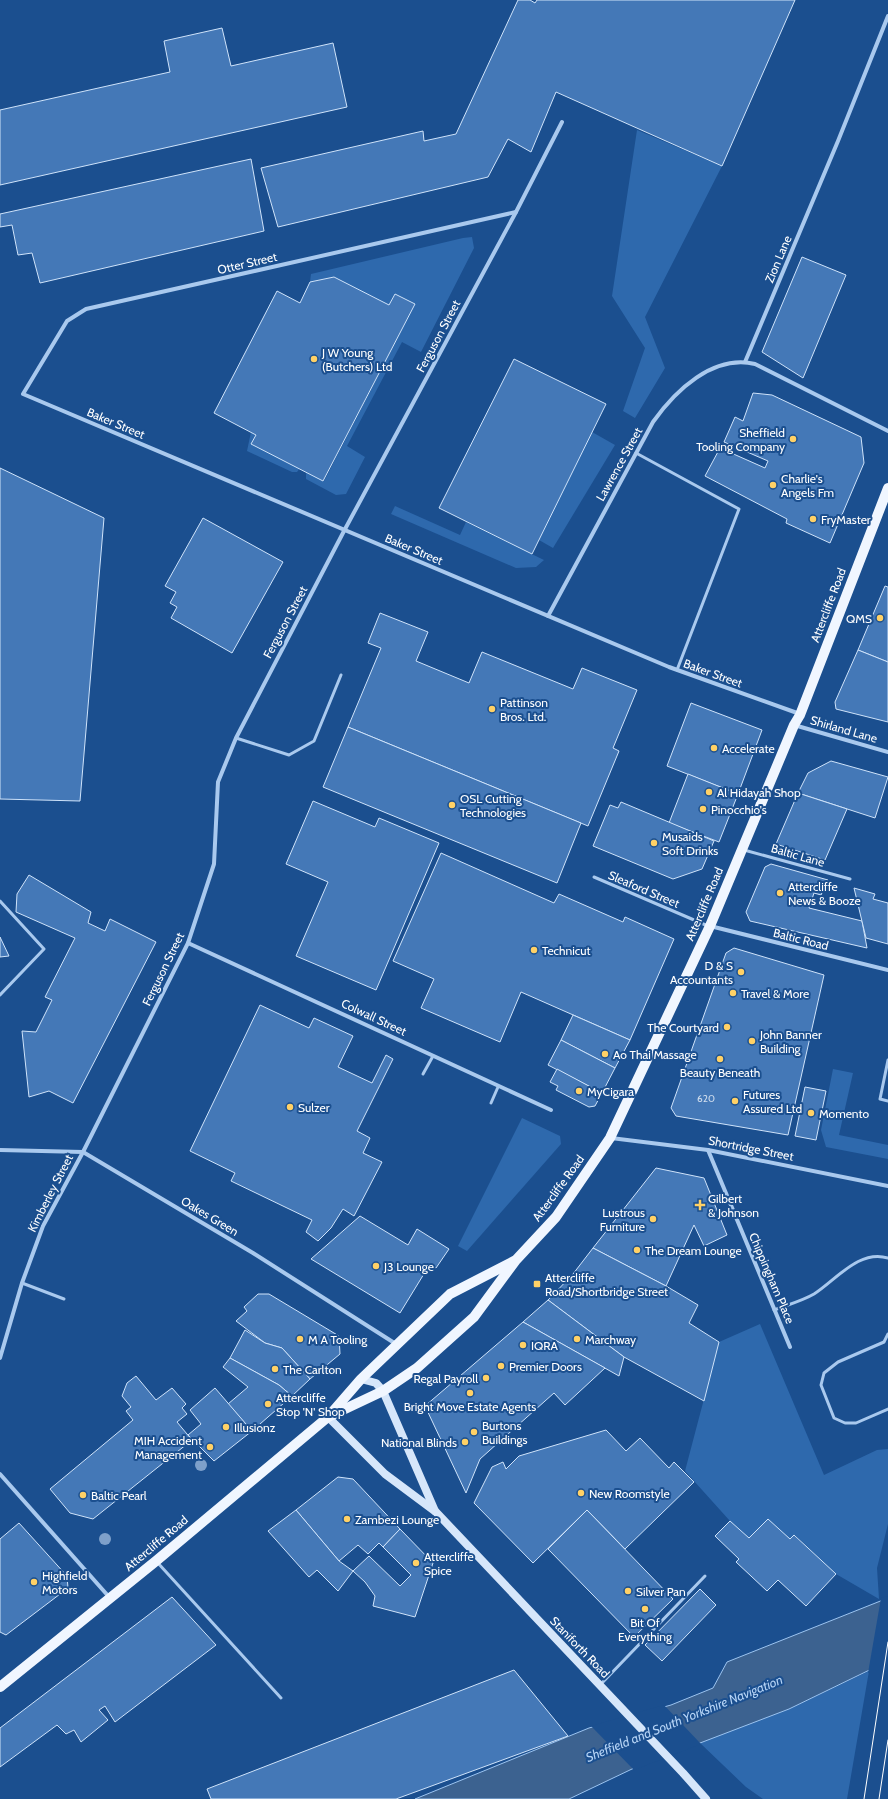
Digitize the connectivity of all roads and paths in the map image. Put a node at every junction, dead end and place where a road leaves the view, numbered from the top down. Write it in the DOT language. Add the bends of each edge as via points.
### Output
graph roads {
  1 [pos="888,16"];
  2 [pos="562,122"];
  3 [pos="516,212"];
  4 [pos="745,362"];
  5 [pos="23,394"];
  6 [pos="888,431"];
  7 [pos="636,453"];
  8 [pos="888,488"];
  9 [pos="344,531"];
  10 [pos="548,616"];
  11 [pos="677,670"];
  12 [pos="341,675"];
  13 [pos="800,715"];
  14 [pos="794,725"];
  15 [pos="236,738"];
  16 [pos="888,752"];
  17 [pos="742,849"];
  18 [pos="594,877"];
  19 [pos="850,879"];
  20 [pos="0,901"];
  21 [pos="710,926"];
  22 [pos="188,942"];
  23 [pos="888,970"];
  24 [pos="0,995"];
  25 [pos="433,1056"];
  26 [pos="888,1060"];
  27 [pos="423,1074"];
  28 [pos="498,1086"];
  29 [pos="888,1101"];
  30 [pos="491,1103"];
  31 [pos="551,1110"];
  32 [pos="610,1138"];
  33 [pos="0,1150"];
  34 [pos="708,1150"];
  35 [pos="83,1152"];
  36 [pos="888,1186"];
  37 [pos="888,1258"];
  38 [pos="516,1260"];
  39 [pos="22,1283"];
  40 [pos="64,1299"];
  41 [pos="774,1310"];
  42 [pos="888,1334"];
  43 [pos="396,1344"];
  44 [pos="790,1346"];
  45 [pos="0,1358"];
  46 [pos="361,1379"];
  47 [pos="383,1391"];
  48 [pos="888,1410"];
  49 [pos="328,1417"];
  50 [pos="0,1474"];
  51 [pos="436,1512"];
  52 [pos="156,1561"];
  53 [pos="705,1576"];
  54 [pos="110,1598"];
  55 [pos="1,1685"];
  56 [pos="600,1685"];
  57 [pos="281,1698"];
  58 [pos="706,1799"];
  1 -- 4 [label="street, Zion Lane"];
  2 -- 3 [label="street, Ferguson Street"];
  3 -- 5 [label="street, Otter Street" via="86,309 67,321"];
  3 -- 9 [label="street, Ferguson Street"];
  4 -- 6 [label="street" via="755,364"];
  4 -- 7 [label="street, Lawrence Street" via="725,365 707,372 684,386 667,402"];
  5 -- 9 [label="street, Baker Street"];
  7 -- 10 [label="street, Lawrence Street"];
  7 -- 11 [label="lane" via="739,509"];
  8 -- 13 [label="main road, Attercliffe Road"];
  9 -- 10 [label="street, Baker Street"];
  9 -- 15 [label="street, Ferguson Street"];
  10 -- 11 [label="street, Baker Street"];
  11 -- 13 [label="street, Baker Street"];
  12 -- 15 [label="lane" via="314,741 289,755"];
  13 -- 14 [label="main road, Attercliffe Road"];
  14 -- 16 [label="street, Shirland Lane"];
  14 -- 17 [label="main road, Attercliffe Road"];
  15 -- 22 [label="street, Ferguson Street" via="218,782 214,864"];
  17 -- 19 [label="lane, Baltic Lane"];
  17 -- 21 [label="main road, Attercliffe Road"];
  18 -- 21 [label="lane, Sleaford Street"];
  20 -- 24 [label="lane" via="44,949"];
  21 -- 23 [label="street, Baltic Road"];
  21 -- 32 [label="main road, Attercliffe Road"];
  22 -- 25 [label="street, Colwall Street"];
  22 -- 35 [label="street, Ferguson Street"];
  25 -- 27 [label="lane"];
  25 -- 28 [label="street, Colwall Street"];
  26 -- 29 [label="lane" via="880,1099"];
  28 -- 30 [label="lane"];
  28 -- 31 [label="street, Colwall Street"];
  32 -- 34 [label="street, Shortridge Street"];
  32 -- 38 [label="main road, Attercliffe Road" via="556,1217"];
  33 -- 35 [label="street, Oakes Green"];
  34 -- 36 [label="street, Shortridge Street"];
  34 -- 41 [label="street, Chippingham Place"];
  35 -- 39 [label="street, Kimberley Street" via="43,1226"];
  35 -- 43 [label="street, Oakes Green" via="253,1253"];
  37 -- 41 [label="lane" via="874,1256 862,1259 813,1294"];
  38 -- 43 [label="main road, Attercliffe Road" via="450,1294"];
  38 -- 47 [label="main road, Attercliffe Road" via="474,1317 417,1368"];
  39 -- 40 [label="lane"];
  39 -- 45 [label="street, Kimberley Street"];
  41 -- 44 [label="street, Chippingham Place"];
  42 -- 48 [label="lane" via="884,1342 838,1362 824,1373 821,1385 834,1418 845,1424 856,1423"];
  43 -- 46 [label="main road, Attercliffe Road"];
  46 -- 47 [label="main road" via="376,1383"];
  46 -- 49 [label="main road, Attercliffe Road"];
  47 -- 49 [label="main road, Attercliffe Road"];
  47 -- 51 [label="main road, Staniforth Road"];
  49 -- 51 [label="main road, Staniforth Road" via="385,1474"];
  49 -- 52 [label="main road, Attercliffe Road"];
  50 -- 54 [label="street"];
  51 -- 56 [label="main road, Staniforth Road"];
  52 -- 54 [label="main road, Attercliffe Road"];
  52 -- 57 [label="lane"];
  53 -- 56 [label="lane"];
  54 -- 55 [label="main road, Attercliffe Road"];
  56 -- 58 [label="main road, Staniforth Road"];
}
